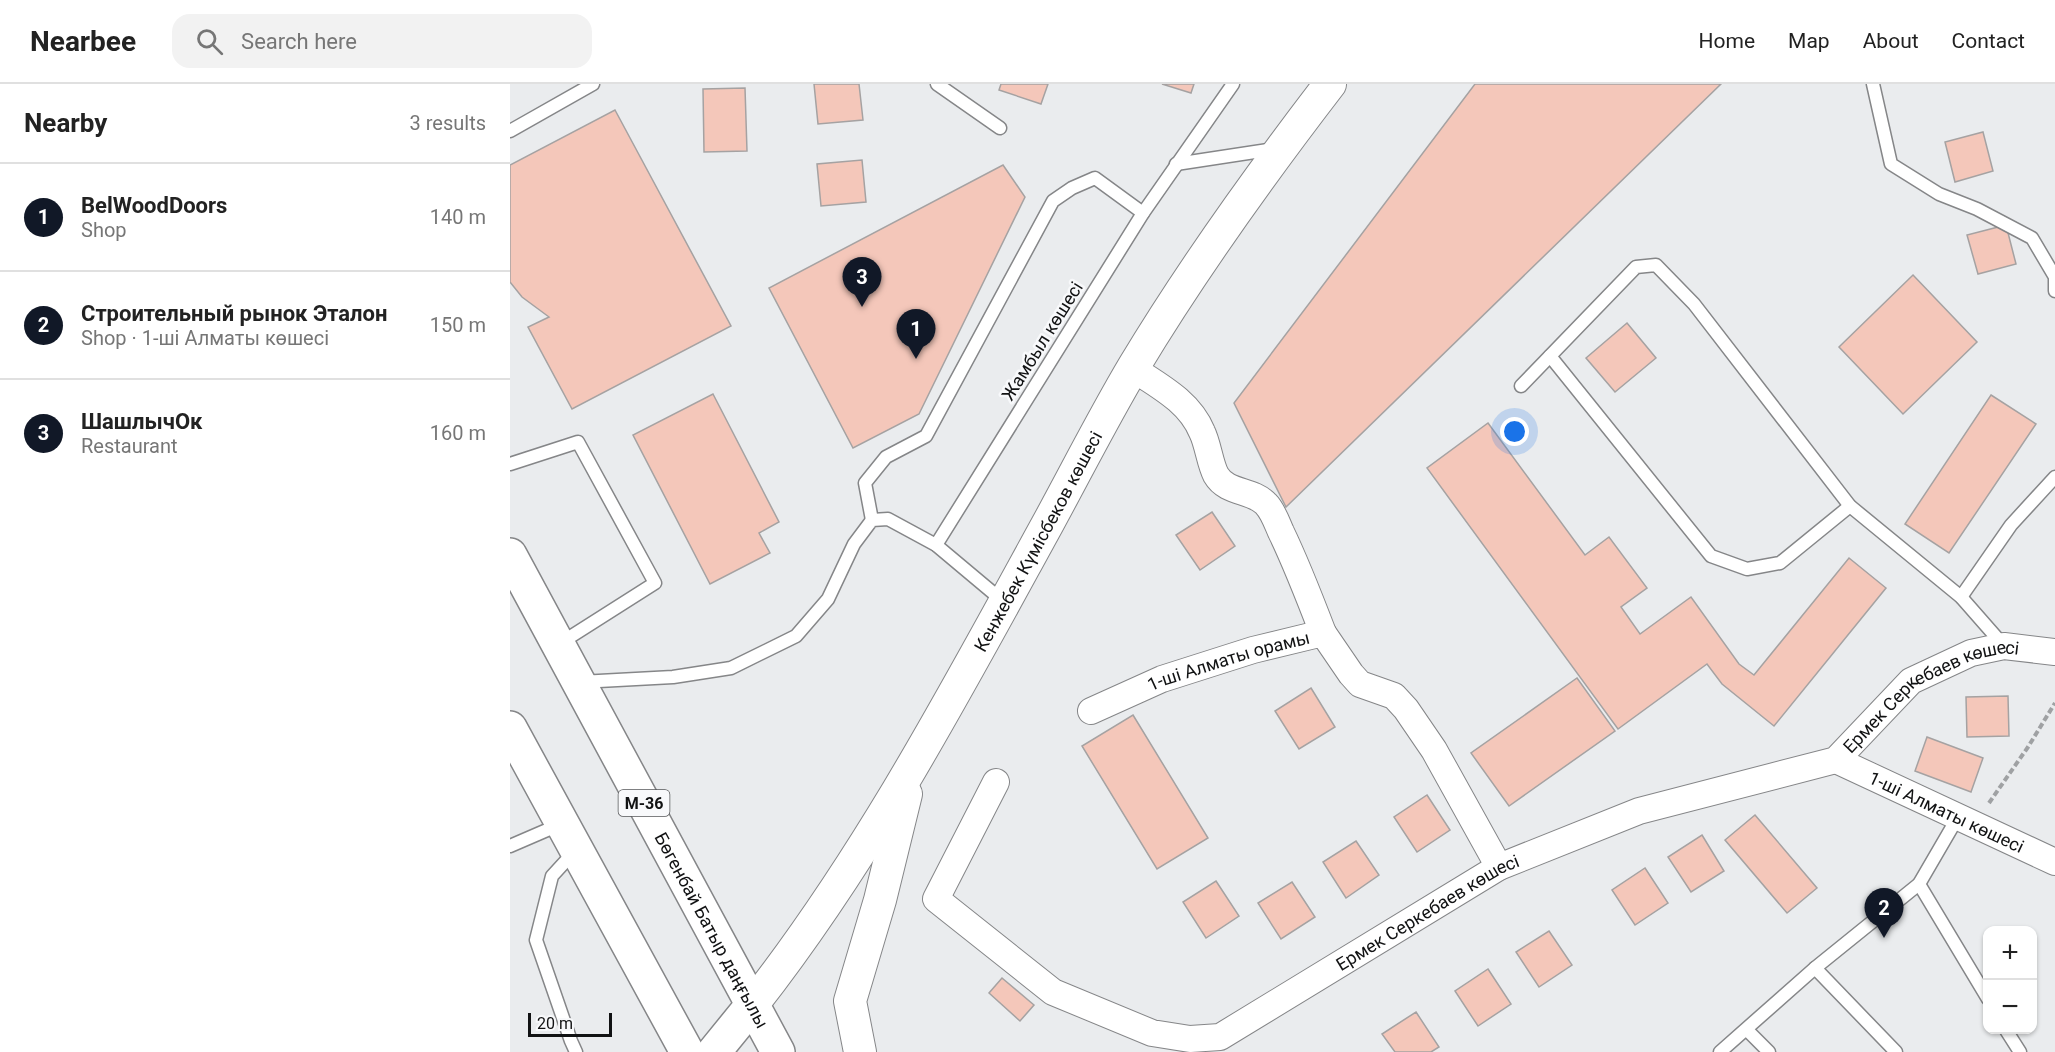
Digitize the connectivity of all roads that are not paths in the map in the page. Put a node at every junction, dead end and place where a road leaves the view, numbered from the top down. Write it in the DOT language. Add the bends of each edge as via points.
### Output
graph roads {
  1 [pos="593,84"];
  2 [pos="937,84"];
  3 [pos="1233,84"];
  4 [pos="1330,84"];
  5 [pos="1873,84"];
  6 [pos="1000,128"];
  7 [pos="510,131"];
  8 [pos="1281,148"];
  9 [pos="1176,164"];
  10 [pos="1143,213"];
  11 [pos="2055,291"];
  12 [pos="1550,356"];
  13 [pos="1132,368"];
  14 [pos="1521,386"];
  15 [pos="510,464"];
  16 [pos="2055,477"];
  17 [pos="1850,506"];
  18 [pos="872,520"];
  19 [pos="936,545"];
  20 [pos="510,555"];
  21 [pos="1961,597"];
  22 [pos="1005,603"];
  23 [pos="1323,633"];
  24 [pos="558,645"];
  25 [pos="2004,646"];
  26 [pos="2055,652"];
  27 [pos="579,682"];
  28 [pos="1091,711"];
  29 [pos="511,733"];
  30 [pos="1836,760"];
  31 [pos="912,768"];
  32 [pos="996,782"];
  33 [pos="1966,821"];
  34 [pos="569,836"];
  35 [pos="510,846"];
  36 [pos="2055,862"];
  37 [pos="1499,867"];
  38 [pos="1918,884"];
  39 [pos="1815,968"];
  40 [pos="1983,991"];
  41 [pos="753,1004"];
  42 [pos="1747,1030"];
  43 [pos="2009,1034"];
  44 [pos="576,1052"];
  45 [pos="687,1052"];
  46 [pos="714,1052"];
  47 [pos="778,1052"];
  48 [pos="860,1052"];
  49 [pos="1720,1052"];
  50 [pos="1769,1052"];
  51 [pos="1896,1052"];
  52 [pos="2019,1052"];
  1 -- 7 [label="lane"];
  2 -- 6 [label="lane"];
  3 -- 9 [label="lane, Жамбыл көшесі"];
  4 -- 8 [label="street, Кенжебек Күмісбеков көшесі"];
  5 -- 11 [label="lane" via="1891,164 1939,194 2032,238 2055,277"];
  8 -- 9 [label="lane"];
  8 -- 13 [label="street, Кенжебек Күмісбеков көшесі" via="1185,284"];
  9 -- 10 [label="lane, Жамбыл көшесі"];
  10 -- 18 [label="lane" via="1095,178 1053,201 926,436 886,457 865,483"];
  10 -- 19 [label="lane, Жамбыл көшесі"];
  12 -- 14 [label="lane"];
  12 -- 17 [label="lane" via="1711,556 1747,569 1780,563"];
  12 -- 17 [label="lane" via="1636,267 1656,265 1694,304"];
  13 -- 22 [label="street, Кенжебек Күмісбеков көшесі"];
  13 -- 23 [label="street" via="1189,409 1222,482 1259,498 1270,509"];
  15 -- 24 [label="lane" via="578,442 655,583"];
  16 -- 21 [label="lane" via="2011,525"];
  17 -- 21 [label="lane"];
  18 -- 19 [label="lane" via="888,519"];
  18 -- 27 [label="lane" via="854,544 828,599 796,636 731,668 673,677"];
  19 -- 22 [label="lane"];
  20 -- 24 [label="main road, Бөгенбай Батыр даңғылы / M-36"];
  21 -- 25 [label="lane"];
  22 -- 31 [label="street, Кенжебек Күмісбеков көшесі"];
  23 -- 28 [label="street, 1-ші Алматы орамы" via="1162,679"];
  23 -- 37 [label="street, 1-ші Алматы орамы" via="1360,684 1394,696 1406,709 1434,750"];
  24 -- 27 [label="main road, Бөгенбай Батыр даңғылы / M-36"];
  25 -- 26 [label="street, Ермек Серкебаев көшесі"];
  25 -- 30 [label="street, Ермек Серкебаев көшесі" via="1971,653 1911,681"];
  27 -- 41 [label="main road, Бөгенбай Батыр даңғылы / M-36"];
  29 -- 34 [label="main road"];
  30 -- 33 [label="street, 1-ші Алматы көшесі"];
  30 -- 37 [label="street, Ермек Серкебаев көшесі" via="1639,810"];
  31 -- 41 [label="street, Кенжебек Күмісбеков көшесі" via="831,899"];
  31 -- 48 [label="street" via="880,900 850,1001"];
  32 -- 37 [label="street, Ермек Серкебаев көшесі" via="936,899 1053,992 1152,1033 1190,1039 1220,1037"];
  33 -- 36 [label="street, 1-ші Алматы көшесі"];
  33 -- 38 [label="lane"];
  34 -- 35 [label="lane"];
  34 -- 44 [label="lane" via="552,876 537,940"];
  34 -- 45 [label="main road"];
  38 -- 39 [label="lane"];
  38 -- 40 [label="lane"];
  39 -- 42 [label="lane"];
  39 -- 51 [label="lane"];
  41 -- 46 [label="main road"];
  41 -- 47 [label="main road, Бөгенбай Батыр даңғылы / M-36"];
  42 -- 49 [label="lane"];
  42 -- 50 [label="lane"];
  43 -- 52 [label="lane"];
}
